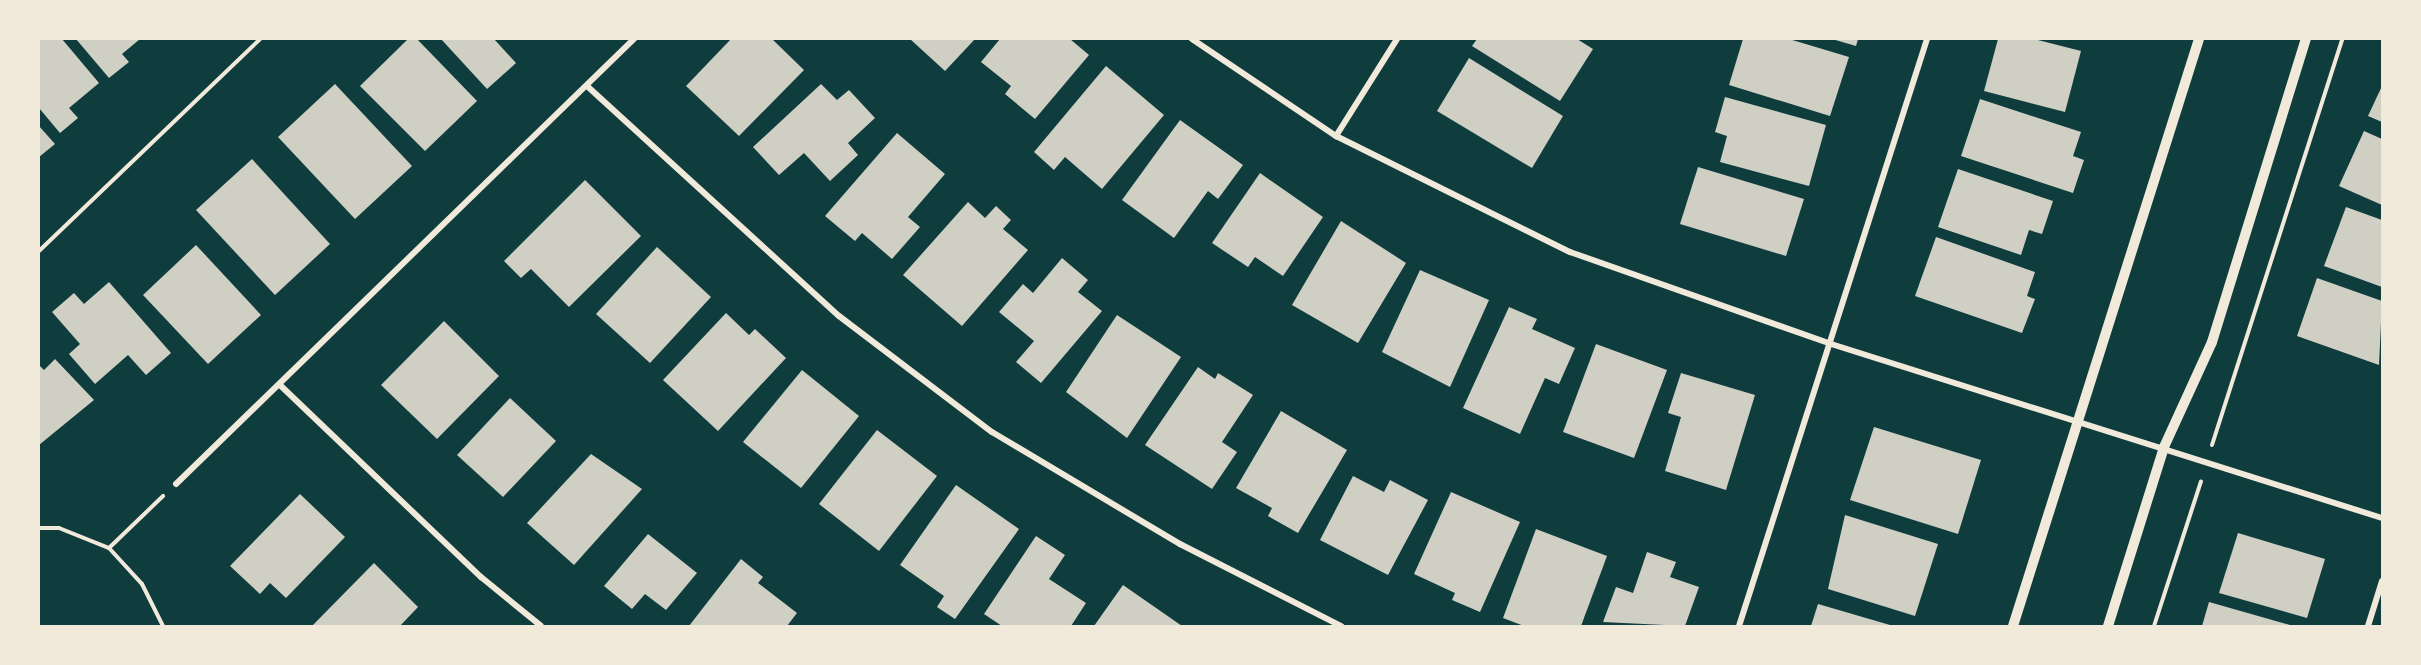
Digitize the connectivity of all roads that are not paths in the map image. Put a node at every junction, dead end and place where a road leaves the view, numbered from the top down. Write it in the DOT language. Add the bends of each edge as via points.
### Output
graph roads {
  1 [pos="634,39"];
  2 [pos="1192,39"];
  3 [pos="1397,39"];
  4 [pos="1927,39"];
  5 [pos="2199,39"];
  6 [pos="2306,39"];
  7 [pos="587,86"];
  8 [pos="1336,136"];
  9 [pos="1828,344"];
  10 [pos="281,386"];
  11 [pos="2079,423"];
  12 [pos="2164,447"];
  13 [pos="176,484"];
  14 [pos="2382,518"];
  15 [pos="2382,581"];
  16 [pos="541,626"];
  17 [pos="1341,626"];
  18 [pos="1739,626"];
  19 [pos="2013,626"];
  20 [pos="2108,626"];
  21 [pos="2368,626"];
  1 -- 7 [label="street"];
  2 -- 8 [label="street"];
  3 -- 8 [label="street"];
  4 -- 9 [label="street"];
  5 -- 11 [label="street"];
  6 -- 12 [label="street" via="2212,342"];
  7 -- 10 [label="street"];
  7 -- 17 [label="street" via="795,278 992,432 1179,544"];
  8 -- 9 [label="street" via="1570,252"];
  9 -- 11 [label="street"];
  9 -- 18 [label="street"];
  10 -- 13 [label="street"];
  10 -- 16 [label="street" via="481,577"];
  11 -- 12 [label="street"];
  11 -- 19 [label="street"];
  12 -- 14 [label="street"];
  12 -- 20 [label="street"];
  15 -- 21 [label="street"];
}
